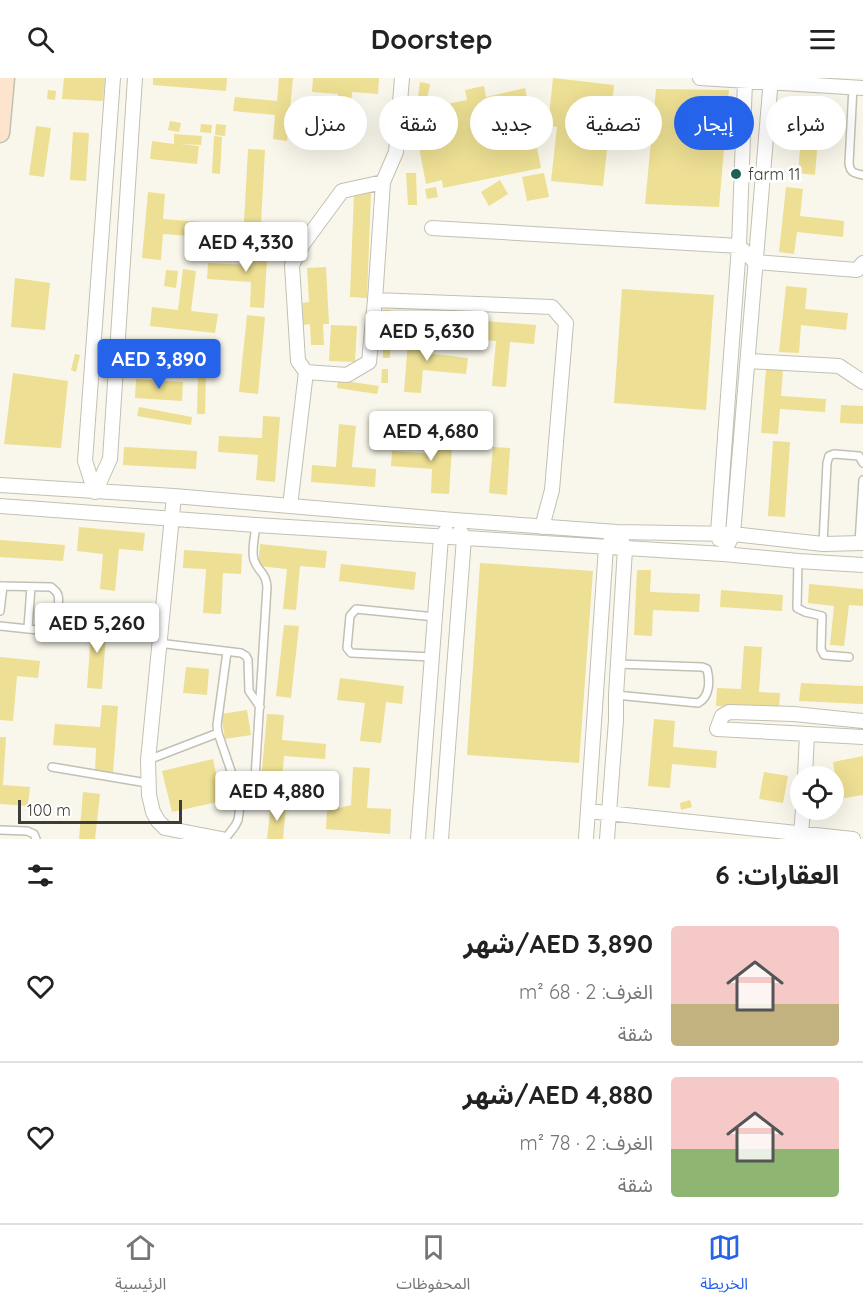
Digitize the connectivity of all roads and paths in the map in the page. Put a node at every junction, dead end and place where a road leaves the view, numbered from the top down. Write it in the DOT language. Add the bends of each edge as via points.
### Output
graph roads {
  1 [pos="5,78"];
  2 [pos="113,78"];
  3 [pos="135,78"];
  4 [pos="402,78"];
  5 [pos="700,78"];
  6 [pos="771,80"];
  7 [pos="745,81"];
  8 [pos="858,87"];
  9 [pos="0,133"];
  10 [pos="863,175"];
  11 [pos="383,182"];
  12 [pos="432,228"];
  13 [pos="739,246"];
  14 [pos="755,262"];
  15 [pos="863,263"];
  16 [pos="375,300"];
  17 [pos="748,361"];
  18 [pos="306,372"];
  19 [pos="863,382"];
  20 [pos="863,463"];
  21 [pos="863,480"];
  22 [pos="0,485"];
  23 [pos="95,492"];
  24 [pos="174,496"];
  25 [pos="0,506"];
  26 [pos="290,506"];
  27 [pos="171,518"];
  28 [pos="454,520"];
  29 [pos="256,525"];
  30 [pos="542,527"];
  31 [pos="617,532"];
  32 [pos="718,533"];
  33 [pos="733,534"];
  34 [pos="441,537"];
  35 [pos="464,538"];
  36 [pos="861,543"];
  37 [pos="823,544"];
  38 [pos="606,548"];
  39 [pos="626,549"];
  40 [pos="723,554"];
  41 [pos="798,561"];
  42 [pos="863,565"];
  43 [pos="2,586"];
  44 [pos="31,587"];
  45 [pos="0,611"];
  46 [pos="435,616"];
  47 [pos="0,626"];
  48 [pos="28,628"];
  49 [pos="158,643"];
  50 [pos="227,652"];
  51 [pos="432,657"];
  52 [pos="849,657"];
  53 [pos="618,664"];
  54 [pos="616,695"];
  55 [pos="260,707"];
  56 [pos="863,721"];
  57 [pos="218,733"];
  58 [pos="807,734"];
  59 [pos="863,737"];
  60 [pos="148,760"];
  61 [pos="805,766"];
  62 [pos="52,767"];
  63 [pos="147,783"];
  64 [pos="241,800"];
  65 [pos="588,811"];
  66 [pos="610,813"];
  67 [pos="802,820"];
  68 [pos="0,830"];
  69 [pos="9,830"];
  70 [pos="801,833"];
  71 [pos="9,839"];
  72 [pos="36,839"];
  73 [pos="223,839"];
  74 [pos="418,839"];
  75 [pos="441,839"];
  76 [pos="586,839"];
  77 [pos="608,839"];
  78 [pos="853,839"];
  1 -- 9 [label="main road"];
  2 -- 23 [label="street" via="85,461"];
  3 -- 23 [label="street" via="110,459"];
  4 -- 11 [label="street" via="396,152"];
  5 -- 7 [label="street"];
  6 -- 7 [label="street"];
  6 -- 8 [label="street"];
  6 -- 14 [label="street"];
  7 -- 13 [label="street"];
  8 -- 10 [label="lane" via="849,163 854,173"];
  11 -- 16 [label="street"];
  11 -- 18 [label="street" via="342,191 292,265 298,361"];
  12 -- 13 [label="street"];
  13 -- 14 [label="street"];
  13 -- 32 [label="street"];
  14 -- 15 [label="street" via="857,270"];
  14 -- 17 [label="street"];
  16 -- 18 [label="street" via="369,362 348,375"];
  16 -- 30 [label="street" via="552,307 566,323 552,490"];
  17 -- 19 [label="street" via="839,366"];
  17 -- 33 [label="street"];
  18 -- 26 [label="street"];
  20 -- 37 [label="lane" via="859,456 829,456"];
  21 -- 36 [label="lane"];
  22 -- 23 [label="street"];
  23 -- 24 [label="street"];
  24 -- 26 [label="street"];
  24 -- 27 [label="street"];
  25 -- 27 [label="street"];
  26 -- 28 [label="street"];
  27 -- 29 [label="street"];
  27 -- 49 [label="street"];
  28 -- 30 [label="street"];
  28 -- 34 [label="street"];
  28 -- 35 [label="street"];
  29 -- 34 [label="street"];
  29 -- 55 [label="lane" via="254,561 267,579"];
  30 -- 31 [label="street"];
  31 -- 32 [label="street"];
  31 -- 38 [label="street"];
  31 -- 39 [label="street"];
  32 -- 33 [label="street"];
  32 -- 40 [label="street"];
  33 -- 37 [label="street"];
  33 -- 40 [label="street"];
  34 -- 35 [label="street"];
  34 -- 46 [label="street"];
  35 -- 38 [label="street"];
  35 -- 75 [label="street"];
  36 -- 37 [label="street"];
  38 -- 39 [label="street"];
  38 -- 65 [label="street"];
  39 -- 40 [label="street"];
  39 -- 53 [label="street"];
  40 -- 41 [label="street"];
  41 -- 42 [label="street"];
  41 -- 52 [label="lane" via="797,608 822,616 824,655"];
  43 -- 44 [label="lane"];
  43 -- 45 [label="lane"];
  44 -- 48 [label="lane"];
  44 -- 48 [label="lane" via="51,587 59,596 54,628"];
  46 -- 51 [label="street"];
  46 -- 51 [label="lane" via="356,609 350,616 347,648 351,653"];
  47 -- 48 [label="lane"];
  49 -- 50 [label="lane"];
  49 -- 60 [label="street"];
  50 -- 55 [label="lane" via="246,656 249,692"];
  50 -- 57 [label="lane"];
  51 -- 74 [label="street"];
  53 -- 54 [label="street"];
  53 -- 54 [label="lane" via="702,667 709,675 706,697 698,704"];
  54 -- 66 [label="street"];
  55 -- 64 [label="lane" via="255,778"];
  56 -- 58 [label="street" via="729,712 722,716 717,729"];
  57 -- 60 [label="lane"];
  57 -- 64 [label="lane"];
  58 -- 59 [label="street"];
  58 -- 61 [label="street"];
  60 -- 63 [label="street"];
  62 -- 63 [label="lane"];
  63 -- 73 [label="street" via="153,812 165,828"];
  64 -- 73 [label="lane" via="238,820"];
  65 -- 66 [label="street"];
  65 -- 76 [label="street"];
  66 -- 70 [label="street"];
  66 -- 77 [label="street"];
  67 -- 70 [label="street"];
  68 -- 69 [label="lane"];
  69 -- 71 [label="lane"];
  69 -- 72 [label="lane" via="27,831"];
  70 -- 78 [label="street"];
}
